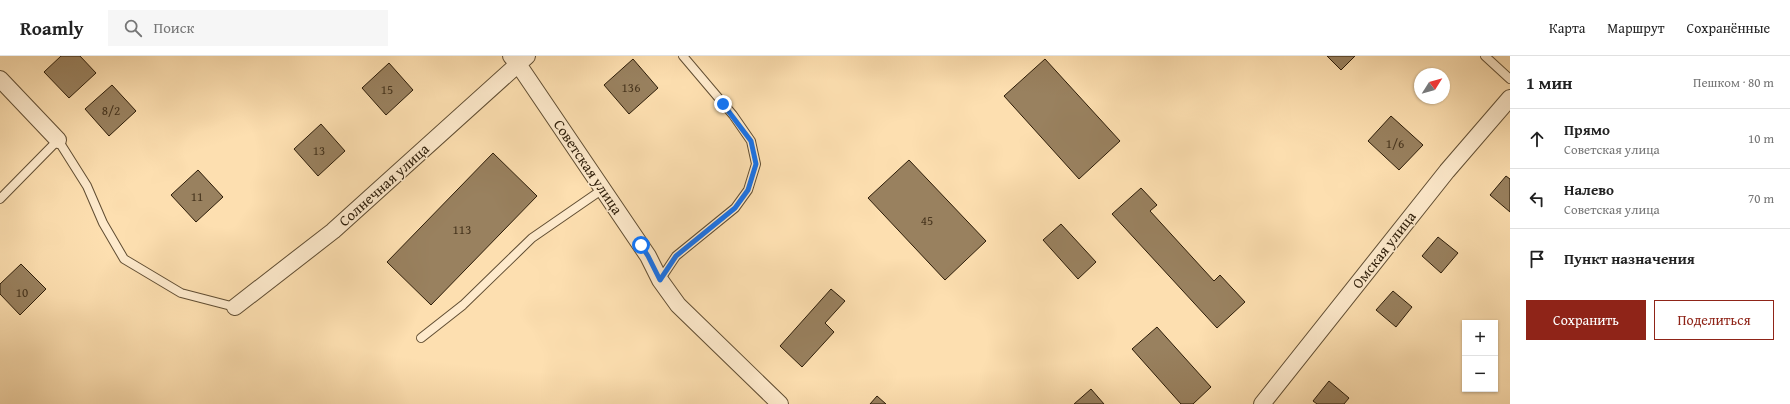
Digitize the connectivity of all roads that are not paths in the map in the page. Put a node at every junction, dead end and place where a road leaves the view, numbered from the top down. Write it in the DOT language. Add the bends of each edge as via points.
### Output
graph roads {
  1 [pos="683,56"];
  2 [pos="1485,56"];
  3 [pos="519,59"];
  4 [pos="0,79"];
  5 [pos="1510,79"];
  6 [pos="1510,98"];
  7 [pos="58,140"];
  8 [pos="603,188"];
  9 [pos="0,199"];
  10 [pos="660,280"];
  11 [pos="235,307"];
  12 [pos="421,338"];
  13 [pos="780,404"];
  14 [pos="1262,404"];
  1 -- 10 [label="lane" via="733,115 751,141 756,164 748,190 735,208 676,256"];
  2 -- 5 [label="lane"];
  3 -- 8 [label="street, Советская улица"];
  3 -- 11 [label="street, Солнечная улица" via="333,231"];
  4 -- 7 [label="street"];
  6 -- 14 [label="street, Омская улица" via="1447,171"];
  7 -- 9 [label="lane"];
  7 -- 11 [label="lane" via="87,186 124,259 181,293"];
  8 -- 10 [label="street, Советская улица" via="648,256"];
  8 -- 12 [label="lane" via="532,238 463,305"];
  10 -- 13 [label="street, Советская улица" via="678,305"];
}
